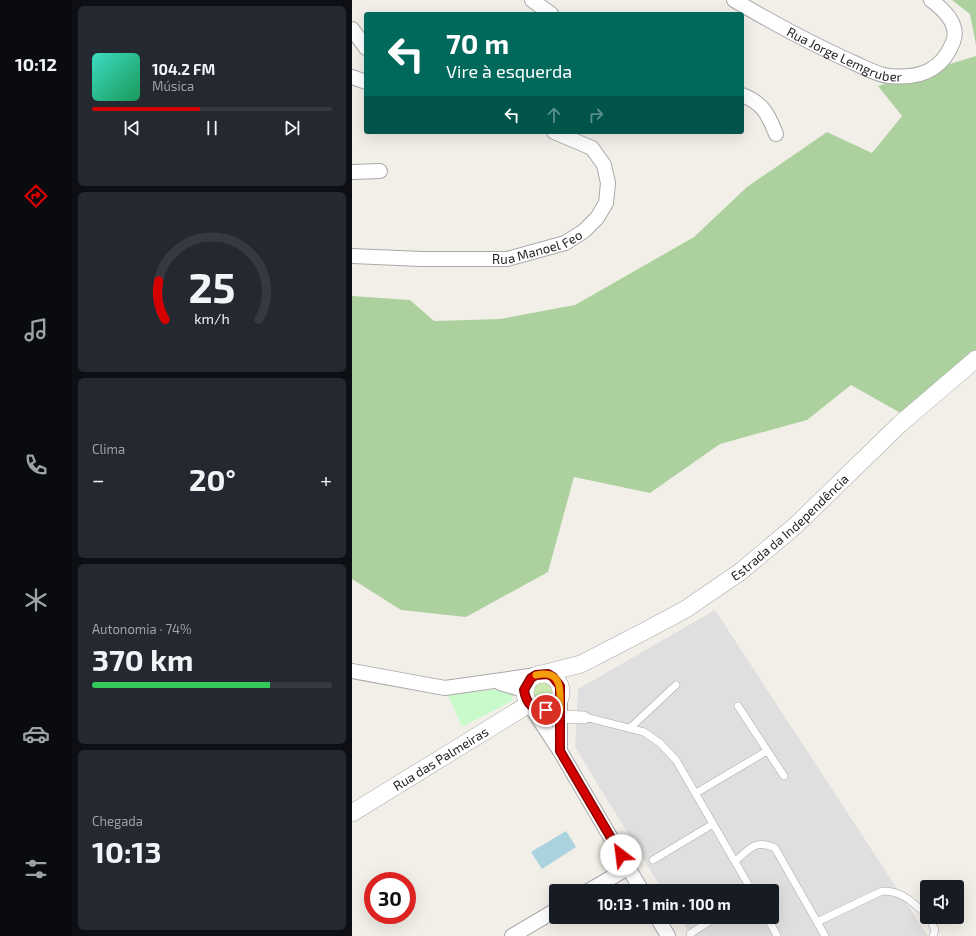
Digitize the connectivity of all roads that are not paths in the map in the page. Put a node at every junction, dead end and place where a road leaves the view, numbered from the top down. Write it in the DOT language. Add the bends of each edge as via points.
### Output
graph roads {
  1 [pos="532,0"];
  2 [pos="734,0"];
  3 [pos="931,0"];
  4 [pos="548,12"];
  5 [pos="352,29"];
  6 [pos="364,45"];
  7 [pos="352,77"];
  8 [pos="364,81"];
  9 [pos="744,96"];
  10 [pos="559,134"];
  11 [pos="776,134"];
  12 [pos="380,171"];
  13 [pos="352,172"];
  14 [pos="352,256"];
  15 [pos="976,359"];
  16 [pos="581,664"];
  17 [pos="352,671"];
  18 [pos="539,674"];
  19 [pos="492,681"];
  20 [pos="676,686"];
  21 [pos="527,697"];
  22 [pos="560,706"];
  23 [pos="738,706"];
  24 [pos="542,723"];
  25 [pos="630,728"];
  26 [pos="560,751"];
  27 [pos="766,751"];
  28 [pos="784,776"];
  29 [pos="696,793"];
  30 [pos="352,812"];
  31 [pos="713,824"];
  32 [pos="652,860"];
  33 [pos="735,860"];
  34 [pos="628,868"];
  35 [pos="600,884"];
  36 [pos="638,884"];
  37 [pos="748,884"];
  38 [pos="920,908"];
  39 [pos="549,914"];
  40 [pos="817,922"];
  41 [pos="661,924"];
  42 [pos="705,924"];
  43 [pos="770,924"];
  44 [pos="932,924"];
  45 [pos="690,934"];
  46 [pos="512,936"];
  47 [pos="668,936"];
  48 [pos="777,936"];
  49 [pos="825,936"];
  50 [pos="933,936"];
  1 -- 4 [label="street"];
  2 -- 3 [label="street, Rua Jorge Lemgruber" via="827,51 889,76 926,73 942,62 951,48 954,27 943,9"];
  5 -- 6 [label="street"];
  7 -- 8 [label="street"];
  9 -- 11 [label="street" via="762,106"];
  10 -- 14 [label="street, Rua Manoel Feo" via="592,148 604,165 608,183 606,203 597,218 584,231 565,243 507,259"];
  12 -- 13 [label="street"];
  15 -- 16 [label="street, Estrada da Independência" via="900,424 795,526 740,572 686,609"];
  16 -- 18 [label="street, Estrada da Independência"];
  16 -- 22 [label="street, Estrada da Independência"];
  17 -- 19 [label="street" via="445,688"];
  18 -- 19 [label="street"];
  18 -- 21 [label="street" via="527,682"];
  18 -- 22 [label="street" via="553,677 560,686"];
  19 -- 21 [label="street"];
  20 -- 25 [label="lane"];
  21 -- 22 [label="street" via="534,708 546,710"];
  21 -- 24 [label="street"];
  21 -- 30 [label="street, Rua das Palmeiras"];
  22 -- 24 [label="street" via="548,724"];
  22 -- 25 [label="lane" via="584,720 589,718"];
  22 -- 26 [label="street"];
  23 -- 27 [label="lane"];
  24 -- 26 [label="street"];
  25 -- 29 [label="lane" via="644,732 660,743 676,760"];
  26 -- 34 [label="street"];
  27 -- 28 [label="lane"];
  27 -- 29 [label="lane"];
  29 -- 31 [label="lane"];
  31 -- 32 [label="lane"];
  31 -- 33 [label="lane"];
  33 -- 37 [label="lane"];
  33 -- 40 [label="lane" via="757,843 775,848"];
  34 -- 35 [label="street"];
  34 -- 36 [label="street"];
  38 -- 40 [label="lane" via="910,899 894,891 882,891"];
  39 -- 46 [label="street"];
  40 -- 49 [label="lane"];
  41 -- 47 [label="street"];
  42 -- 45 [label="lane"];
  43 -- 48 [label="lane"];
  44 -- 50 [label="lane" via="935,930"];
}
